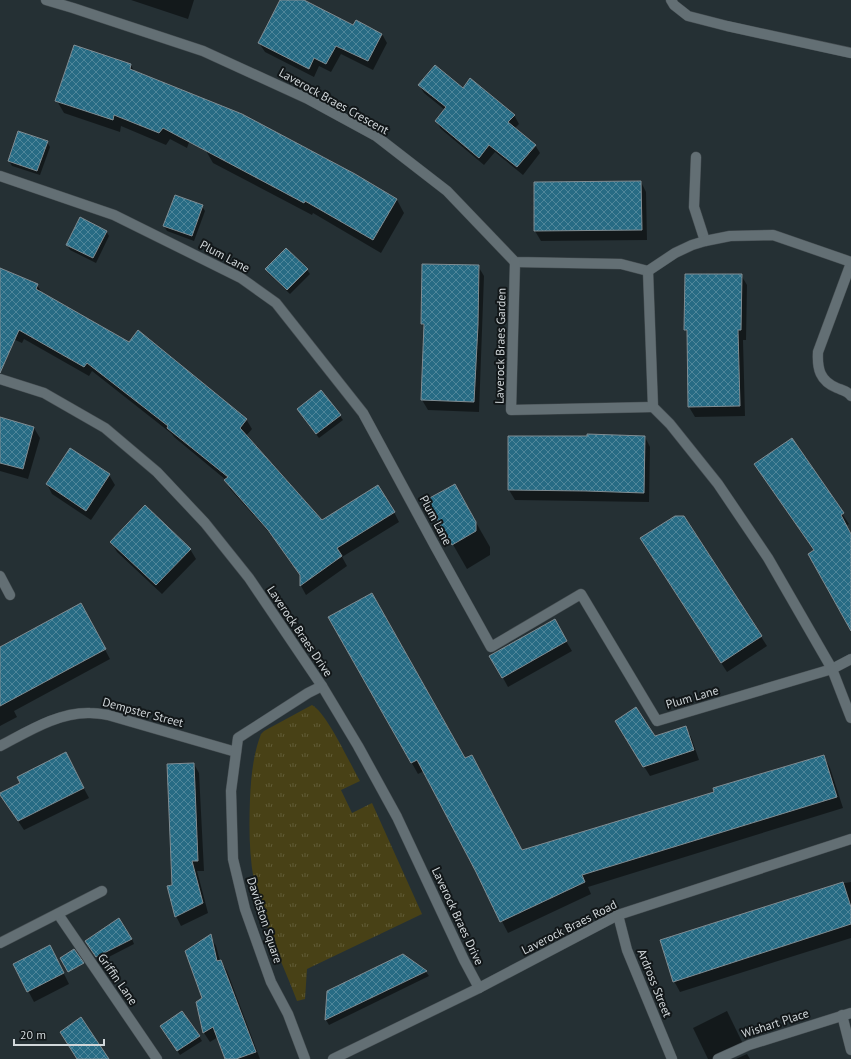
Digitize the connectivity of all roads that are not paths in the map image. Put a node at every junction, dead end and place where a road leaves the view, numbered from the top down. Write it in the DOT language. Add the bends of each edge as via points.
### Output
graph roads {
  1 [pos="46,0"];
  2 [pos="671,0"];
  3 [pos="851,53"];
  4 [pos="696,157"];
  5 [pos="0,176"];
  6 [pos="705,241"];
  7 [pos="515,262"];
  8 [pos="851,262"];
  9 [pos="648,271"];
  10 [pos="0,379"];
  11 [pos="851,396"];
  12 [pos="653,407"];
  13 [pos="0,576"];
  14 [pos="10,595"];
  15 [pos="851,659"];
  16 [pos="832,669"];
  17 [pos="322,686"];
  18 [pos="851,718"];
  19 [pos="0,746"];
  20 [pos="236,752"];
  21 [pos="851,839"];
  22 [pos="102,892"];
  23 [pos="58,914"];
  24 [pos="618,915"];
  25 [pos="0,943"];
  26 [pos="479,988"];
  27 [pos="846,1014"];
  28 [pos="851,1050"];
  29 [pos="157,1059"];
  30 [pos="305,1059"];
  31 [pos="333,1059"];
  32 [pos="672,1059"];
  33 [pos="718,1059"];
  1 -- 7 [label="street, Laverock Braes Crescent" via="203,50 308,99 376,136 447,191"];
  2 -- 3 [label="street" via="688,16"];
  4 -- 6 [label="street" via="694,207"];
  5 -- 16 [label="street, Plum Lane" via="114,214 241,278 276,303 363,414 491,647 581,594 657,721"];
  6 -- 8 [label="street" via="730,236 774,236"];
  6 -- 9 [label="street" via="675,253"];
  7 -- 9 [label="street" via="621,264"];
  7 -- 12 [label="street, Laverock Braes Garden" via="511,410"];
  8 -- 11 [label="street" via="818,352 817,364 821,376"];
  9 -- 12 [label="street"];
  10 -- 17 [label="street, Laverock Braes Drive" via="44,393 105,428 157,472 205,523 249,578"];
  12 -- 16 [label="street" via="670,424 718,484 768,558"];
  13 -- 14 [label="street"];
  15 -- 16 [label="street"];
  16 -- 18 [label="street"];
  17 -- 20 [label="street, Davidston Square" via="238,738"];
  17 -- 26 [label="street, Laverock Braes Drive" via="397,817"];
  19 -- 20 [label="street, Dempster Street" via="52,721 89,712 108,715"];
  20 -- 30 [label="street, Davidston Square" via="231,790 233,859 245,909 271,982 288,1014"];
  21 -- 24 [label="street, Laverock Braes Road"];
  22 -- 23 [label="street"];
  23 -- 25 [label="street"];
  23 -- 29 [label="street, Griffin Lane"];
  24 -- 26 [label="street, Laverock Braes Road"];
  24 -- 32 [label="street, Ardross Street" via="627,950"];
  26 -- 31 [label="street, Laverock Braes Road"];
  27 -- 28 [label="street, Wishart Place"];
  27 -- 33 [label="street, Wishart Place" via="749,1045"];
}
